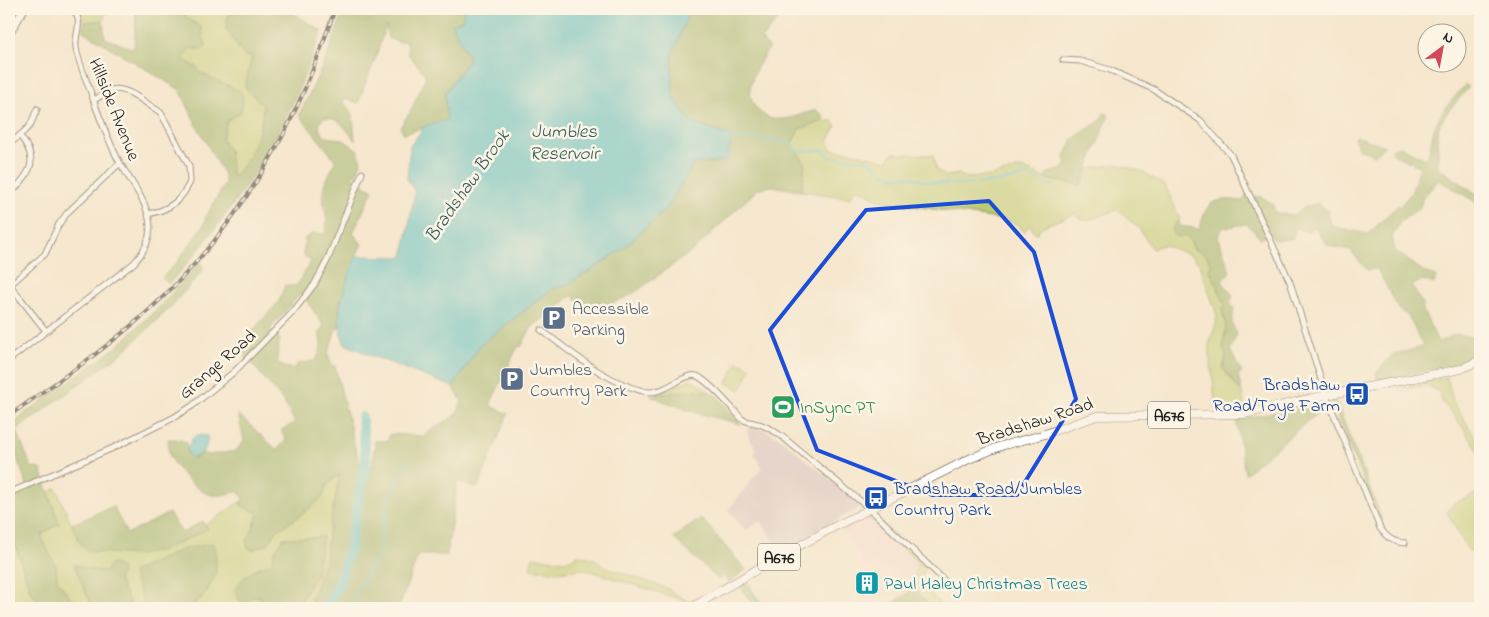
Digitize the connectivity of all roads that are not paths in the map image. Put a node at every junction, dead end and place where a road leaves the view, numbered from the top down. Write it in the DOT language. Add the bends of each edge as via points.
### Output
graph roads {
  1 [pos="24,9"];
  2 [pos="72,9"];
  3 [pos="9,34"];
  4 [pos="1063,60"];
  5 [pos="94,100"];
  6 [pos="37,109"];
  7 [pos="20,136"];
  8 [pos="10,144"];
  9 [pos="120,163"];
  10 [pos="362,173"];
  11 [pos="9,195"];
  12 [pos="148,214"];
  13 [pos="9,284"];
  14 [pos="541,330"];
  15 [pos="46,331"];
  16 [pos="9,360"];
  17 [pos="1480,360"];
  18 [pos="1326,395"];
  19 [pos="9,493"];
  20 [pos="870,509"];
  21 [pos="1405,543"];
  22 [pos="947,583"];
  23 [pos="702,605"];
  24 [pos="691,608"];
  1 -- 3 [label="main road"];
  2 -- 5 [label="street, Hillside Avenue" via="79,22 76,50"];
  4 -- 18 [label="street" via="1104,68 1153,89 1200,120 1231,155 1290,282"];
  5 -- 9 [label="street, Hillside Avenue"];
  5 -- 12 [label="street" via="118,89 157,110 189,166 190,182 175,203"];
  6 -- 7 [label="street" via="30,126"];
  7 -- 8 [label="street"];
  7 -- 11 [label="street" via="29,149 30,168"];
  9 -- 12 [label="street, Hillside Avenue" via="144,201"];
  9 -- 13 [label="street" via="68,212 44,254"];
  10 -- 19 [label="street, Grange Road" via="314,285 292,313 235,371 173,418"];
  12 -- 15 [label="street, Hillside Avenue" via="149,240 139,258"];
  13 -- 15 [label="street"];
  14 -- 20 [label="street" via="608,378 643,392 653,393 690,376 697,376 742,419 761,424 779,434"];
  15 -- 16 [label="street, Hillside Avenue"];
  17 -- 18 [label="main road, Bradshaw Road / A676" via="1461,369"];
  18 -- 20 [label="main road, Bradshaw Road / A676" via="1234,415 1097,416 969,459"];
  18 -- 21 [label="street" via="1380,528 1394,542"];
  20 -- 22 [label="street"];
  20 -- 23 [label="main road, Bradshaw Road / A676" via="768,563"];
  23 -- 24 [label="main road, Bradshaw Road / A676"];
}
